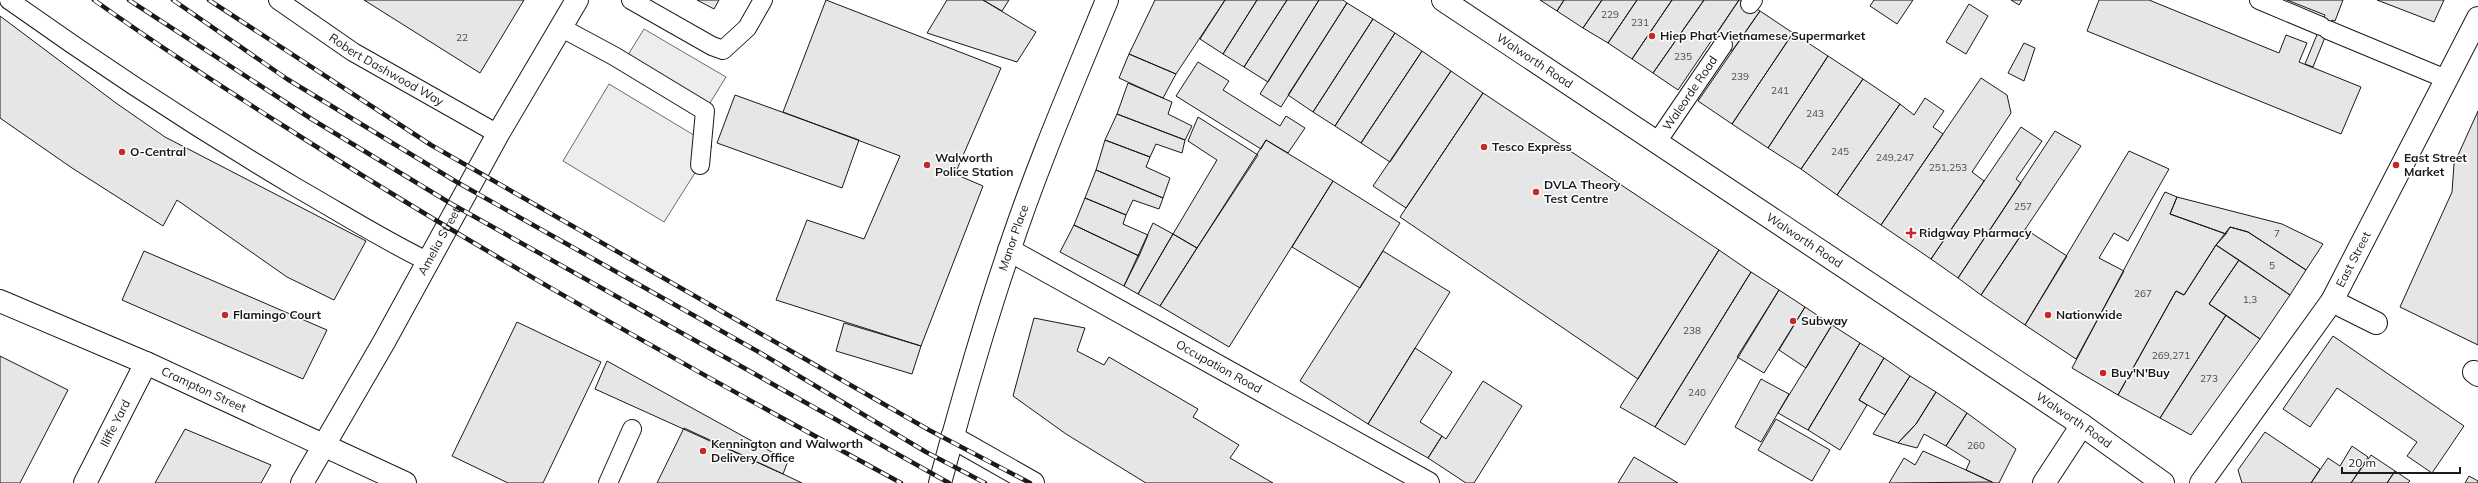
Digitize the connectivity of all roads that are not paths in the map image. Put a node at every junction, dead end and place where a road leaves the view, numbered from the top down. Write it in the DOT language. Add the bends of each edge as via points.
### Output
graph roads {
  1 [pos="9,0"];
  2 [pos="278,0"];
  3 [pos="577,0"];
  4 [pos="630,0"];
  5 [pos="763,0"];
  6 [pos="1107,0"];
  7 [pos="1443,0"];
  8 [pos="2259,0"];
  9 [pos="2478,18"];
  10 [pos="560,27"];
  11 [pos="1723,45"];
  12 [pos="2446,80"];
  13 [pos="498,134"];
  14 [pos="1657,142"];
  15 [pos="700,165"];
  16 [pos="1009,250"];
  17 [pos="429,262"];
  18 [pos="0,301"];
  19 [pos="2332,301"];
  20 [pos="2376,323"];
  21 [pos="146,363"];
  22 [pos="2082,425"];
  23 [pos="632,429"];
  24 [pos="952,437"];
  25 [pos="322,445"];
  26 [pos="85,483"];
  27 [pos="302,483"];
  28 [pos="405,483"];
  29 [pos="608,483"];
  30 [pos="940,483"];
  31 [pos="1033,483"];
  32 [pos="1428,483"];
  33 [pos="2044,483"];
  34 [pos="2163,483"];
  35 [pos="2201,483"];
  1 -- 17 [label="lane" via="130,85 230,148 398,247"];
  2 -- 13 [label="lane, Robert Dashwood Way" via="353,52"];
  3 -- 10 [label="street, Amelia Street"];
  4 -- 5 [label="lane" via="723,50 747,28"];
  6 -- 16 [label="street, Manor Place"];
  7 -- 14 [label="street, Walworth Road"];
  8 -- 12 [label="lane"];
  9 -- 12 [label="street, East Street"];
  10 -- 13 [label="street, Amelia Street"];
  10 -- 15 [label="lane" via="705,111"];
  11 -- 14 [label="lane, Waleorde Road"];
  12 -- 19 [label="street, East Street"];
  13 -- 17 [label="street, Amelia Street"];
  14 -- 22 [label="street, Walworth Road"];
  16 -- 24 [label="street, Manor Place"];
  16 -- 32 [label="street, Occupation Road"];
  17 -- 25 [label="street, Amelia Street"];
  18 -- 21 [label="street, Crampton Street"];
  19 -- 20 [label="street"];
  19 -- 35 [label="street, East Street"];
  21 -- 25 [label="street, Crampton Street"];
  21 -- 26 [label="street, Iliffe Yard"];
  22 -- 33 [label="street"];
  22 -- 34 [label="street, Walworth Road"];
  23 -- 29 [label="lane"];
  24 -- 30 [label="street, Manor Place"];
  24 -- 31 [label="street"];
  25 -- 27 [label="street, Amelia Street"];
  25 -- 28 [label="street, Crampton Street"];
}
